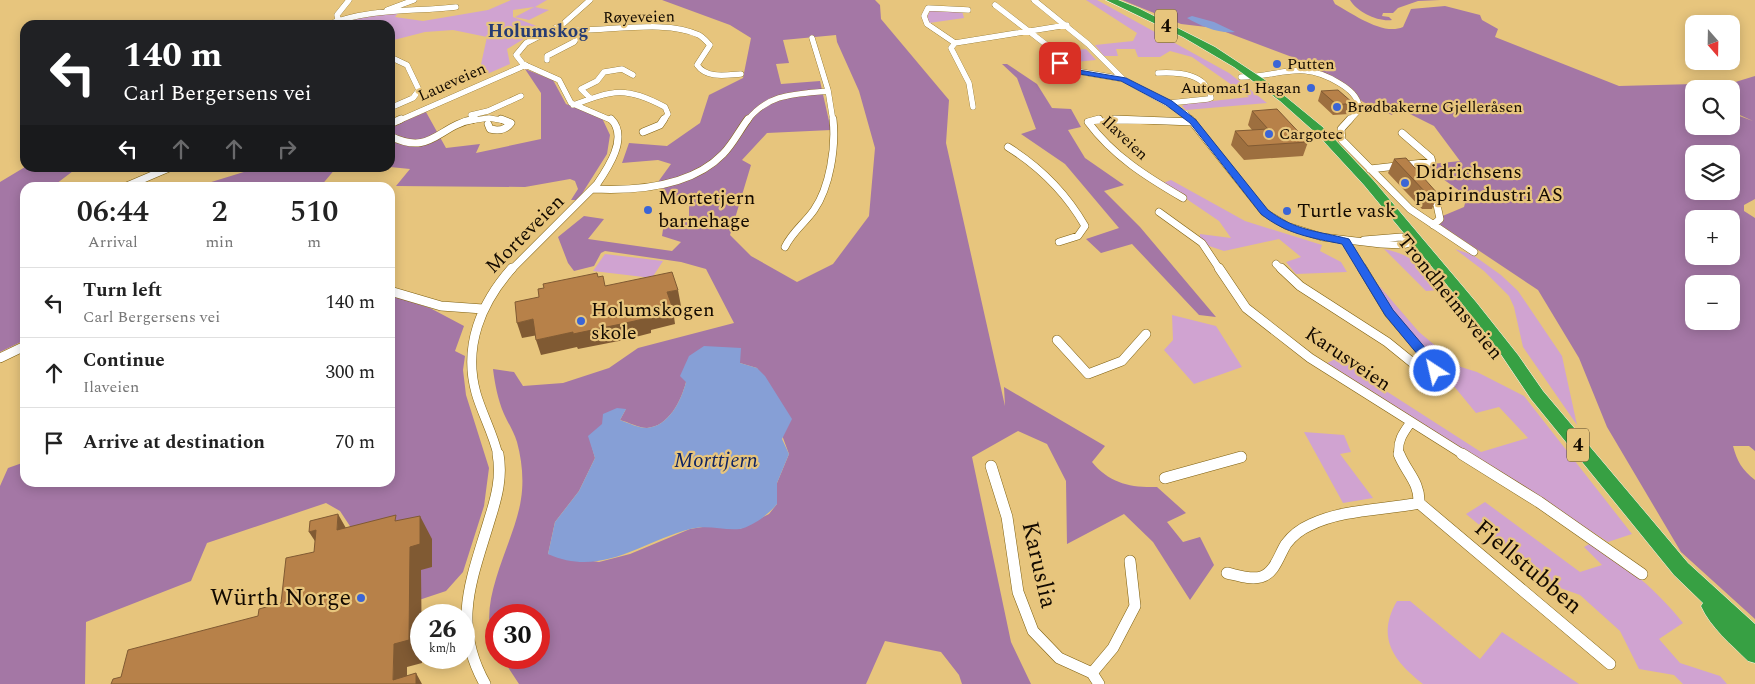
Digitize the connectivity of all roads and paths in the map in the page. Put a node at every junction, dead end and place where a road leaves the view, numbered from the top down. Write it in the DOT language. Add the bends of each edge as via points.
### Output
graph roads {
  1 [pos="349,0"];
  2 [pos="414,0"];
  3 [pos="590,0"];
  4 [pos="1034,0"];
  5 [pos="1105,0"];
  6 [pos="1110,0"];
  7 [pos="995,4"];
  8 [pos="456,7"];
  9 [pos="968,10"];
  10 [pos="382,12"];
  11 [pos="338,20"];
  12 [pos="1067,25"];
  13 [pos="551,30"];
  14 [pos="1027,31"];
  15 [pos="580,33"];
  16 [pos="812,38"];
  17 [pos="955,43"];
  18 [pos="395,60"];
  19 [pos="547,60"];
  20 [pos="526,65"];
  21 [pos="1158,73"];
  22 [pos="741,74"];
  23 [pos="633,75"];
  24 [pos="1248,76"];
  25 [pos="1123,79"];
  26 [pos="828,91"];
  27 [pos="521,96"];
  28 [pos="590,98"];
  29 [pos="1169,103"];
  30 [pos="574,105"];
  31 [pos="395,106"];
  32 [pos="974,107"];
  33 [pos="395,122"];
  34 [pos="1193,122"];
  35 [pos="488,124"];
  36 [pos="451,127"];
  37 [pos="643,132"];
  38 [pos="1402,133"];
  39 [pos="395,138"];
  40 [pos="1008,147"];
  41 [pos="1370,169"];
  42 [pos="160,172"];
  43 [pos="136,182"];
  44 [pos="1418,184"];
  45 [pos="593,188"];
  46 [pos="1183,198"];
  47 [pos="1159,212"];
  48 [pos="1433,226"];
  49 [pos="1346,241"];
  50 [pos="1409,241"];
  51 [pos="1059,242"];
  52 [pos="785,247"];
  53 [pos="1474,252"];
  54 [pos="1276,264"];
  55 [pos="395,292"];
  56 [pos="483,310"];
  57 [pos="1146,334"];
  58 [pos="1058,340"];
  59 [pos="20,348"];
  60 [pos="0,358"];
  61 [pos="1411,422"];
  62 [pos="1241,457"];
  63 [pos="991,466"];
  64 [pos="1165,478"];
  65 [pos="1419,503"];
  66 [pos="1130,561"];
  67 [pos="1226,573"];
  68 [pos="1642,574"];
  69 [pos="1696,585"];
  70 [pos="1755,637"];
  71 [pos="1755,654"];
  72 [pos="1610,664"];
  73 [pos="1092,673"];
  74 [pos="484,684"];
  75 [pos="1098,684"];
  1 -- 11 [label="street" via="337,15"];
  2 -- 10 [label="street"];
  3 -- 13 [label="street" via="563,24"];
  4 -- 12 [label="street"];
  5 -- 24 [label="highway, Trondheimsveien / 4"];
  6 -- 24 [label="highway, Trondheimsveien / 4" via="1191,39"];
  7 -- 14 [label="street"];
  8 -- 10 [label="street"];
  9 -- 17 [label="street" via="928,8 924,20"];
  10 -- 11 [label="street"];
  12 -- 14 [label="street"];
  12 -- 25 [label="street"];
  13 -- 15 [label="street, Røyeveien"];
  13 -- 20 [label="street" via="518,50 518,59"];
  14 -- 17 [label="street"];
  14 -- 25 [label="street" via="1048,46 1064,70"];
  15 -- 19 [label="street, Røyeveien" via="574,42 547,56"];
  15 -- 22 [label="street, Røyeveien" via="647,28 692,32 704,37 710,45 698,63 698,69 717,76"];
  16 -- 26 [label="street"];
  17 -- 32 [label="street" via="951,48 971,85"];
  18 -- 31 [label="street, Laueveien" via="409,67 419,90 413,98"];
  20 -- 30 [label="street" via="559,80"];
  20 -- 33 [label="street, Laueveien"];
  21 -- 29 [label="street" via="1186,71 1195,76 1211,95 1208,99"];
  23 -- 28 [label="street" via="622,69 604,72 581,89"];
  24 -- 41 [label="street" via="1300,69 1319,72 1337,81 1358,99 1360,109 1343,126 1340,137"];
  24 -- 50 [label="highway, Trondheimsveien / 4" via="1318,139"];
  25 -- 29 [label="street"];
  26 -- 45 [label="street" via="785,96 765,103 719,157 689,175 644,187"];
  26 -- 52 [label="street" via="836,131 832,161 818,203 794,230"];
  27 -- 36 [label="street" via="488,111 453,120 449,124"];
  28 -- 30 [label="street"];
  28 -- 37 [label="street" via="623,90 665,107 668,114 664,122"];
  29 -- 34 [label="street"];
  30 -- 45 [label="street, Morteveien" via="609,117 618,128 613,157"];
  34 -- 46 [label="street, Ilaveien" via="1101,119 1088,122 1116,152"];
  34 -- 49 [label="street" via="1264,212 1302,233"];
  35 -- 36 [label="street" via="490,129 496,130 507,127 511,122 482,119"];
  36 -- 39 [label="street" via="437,138 422,143"];
  38 -- 41 [label="street" via="1432,162"];
  40 -- 51 [label="street" via="1024,156 1049,179 1085,226 1077,236"];
  41 -- 48 [label="street"];
  42 -- 43 [label="street"];
  44 -- 48 [label="street" via="1440,211 1440,219"];
  45 -- 56 [label="street, Morteveien" via="575,211 515,264"];
  47 -- 61 [label="street, Karusveien" via="1202,243 1246,308 1256,317 1310,358"];
  48 -- 53 [label="street"];
  49 -- 50 [label="street"];
  49 -- 54 [label="street" via="1389,312 1435,371 1430,374 1424,372 1387,342 1300,286"];
  50 -- 69 [label="highway, Trondheimsveien / 4" via="1523,373 1537,395"];
  55 -- 56 [label="street" via="441,306"];
  56 -- 74 [label="street, Morteveien" via="473,341 474,380 477,397 498,449 500,475 472,575 465,614 468,647"];
  57 -- 58 [label="street" via="1130,358 1114,367 1088,374"];
  59 -- 60 [label="street"];
  61 -- 65 [label="street" via="1398,439 1398,448 1418,485"];
  61 -- 68 [label="street, Karusveien" via="1539,502"];
  62 -- 64 [label="street"];
  63 -- 73 [label="street, Karuslia" via="1007,517 1018,592 1033,631 1059,658"];
  65 -- 67 [label="street" via="1312,524 1290,539 1268,574 1262,578 1245,579"];
  65 -- 72 [label="street, Fjellstubben"];
  66 -- 73 [label="street" via="1134,606 1113,648"];
  69 -- 70 [label="highway, Trondheimsveien / 4"];
  69 -- 71 [label="highway, Trondheimsveien / 4" via="1722,621"];
  73 -- 75 [label="street"];
}
